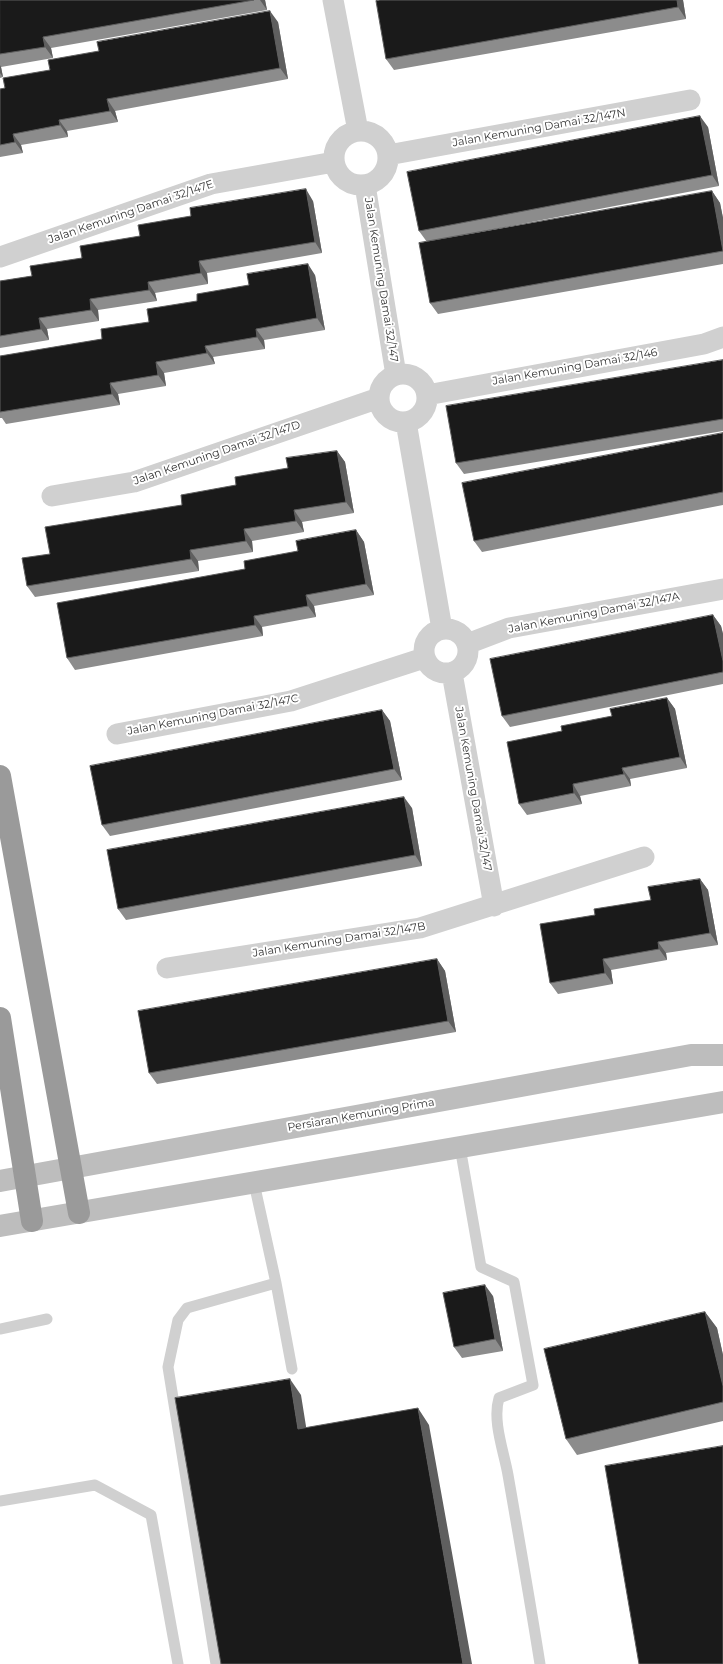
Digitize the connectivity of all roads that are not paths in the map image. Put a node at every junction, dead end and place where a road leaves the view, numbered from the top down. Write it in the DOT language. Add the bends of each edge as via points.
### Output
graph roads {
  1 [pos="333,0"];
  2 [pos="690,100"];
  3 [pos="358,131"];
  4 [pos="388,155"];
  5 [pos="334,162"];
  6 [pos="365,185"];
  7 [pos="0,257"];
  8 [pos="723,337"];
  9 [pos="396,375"];
  10 [pos="427,395"];
  11 [pos="379,398"];
  12 [pos="406,422"];
  13 [pos="52,496"];
  14 [pos="723,589"];
  15 [pos="442,629"];
  16 [pos="467,644"];
  17 [pos="424,658"];
  18 [pos="452,673"];
  19 [pos="117,734"];
  20 [pos="0,776"];
  21 [pos="644,857"];
  22 [pos="494,906"];
  23 [pos="167,968"];
  24 [pos="0,1018"];
  25 [pos="723,1054"];
  26 [pos="7,1061"];
  27 [pos="0,1097"];
  28 [pos="723,1102"];
  29 [pos="460,1147"];
  30 [pos="71,1168"];
  31 [pos="24,1176"];
  32 [pos="0,1181"];
  33 [pos="254,1183"];
  34 [pos="79,1213"];
  35 [pos="32,1221"];
  36 [pos="0,1226"];
  37 [pos="276,1283"];
  38 [pos="48,1319"];
  39 [pos="0,1329"];
  40 [pos="292,1369"];
  41 [pos="0,1501"];
  42 [pos="178,1664"];
  43 [pos="216,1664"];
  44 [pos="540,1664"];
  1 -- 3 [label="street"];
  2 -- 4 [label="street, Jalan Kemuning Damai 32/147N"];
  3 -- 4 [label="street" via="375,135 386,147"];
  3 -- 5 [label="street" via="350,133 337,145"];
  4 -- 6 [label="street" via="385,172"];
  5 -- 6 [label="street" via="342,177 349,182"];
  5 -- 7 [label="street, Jalan Kemuning Damai 32/147E" via="212,184"];
  6 -- 9 [label="street, Jalan Kemuning Damai 32/147"];
  8 -- 10 [label="street, Jalan Kemuning Damai 32/146" via="704,344"];
  9 -- 10 [label="street" via="403,373 421,381"];
  9 -- 11 [label="street" via="388,379 381,388"];
  10 -- 12 [label="street" via="424,411 416,419"];
  11 -- 12 [label="street" via="383,412 389,419"];
  11 -- 13 [label="street, Jalan Kemuning Damai 32/147D" via="134,482"];
  12 -- 15 [label="street"];
  14 -- 16 [label="street, Jalan Kemuning Damai 32/147A" via="509,628"];
  15 -- 16 [label="street" via="457,632"];
  15 -- 17 [label="street" via="435,631 425,642"];
  16 -- 18 [label="street" via="466,661 460,669"];
  17 -- 18 [label="street" via="434,671"];
  17 -- 19 [label="street, Jalan Kemuning Damai 32/147C" via="291,701"];
  18 -- 22 [label="street, Jalan Kemuning Damai 32/147"];
  20 -- 30 [label="highway"];
  21 -- 22 [label="street, Jalan Kemuning Damai 32/147B"];
  22 -- 23 [label="street, Jalan Kemuning Damai 32/147B" via="420,928"];
  24 -- 26 [label="highway"];
  25 -- 30 [label="street, Persiaran Kemuning Prima" via="691,1055"];
  26 -- 27 [label="highway"];
  26 -- 31 [label="highway"];
  28 -- 29 [label="street"];
  29 -- 33 [label="street"];
  29 -- 44 [label="lane" via="481,1268 514,1282 533,1385 499,1398 496,1408"];
  30 -- 31 [label="street, Persiaran Kemuning Prima"];
  30 -- 34 [label="highway"];
  31 -- 32 [label="street, Persiaran Kemuning Prima"];
  31 -- 35 [label="highway"];
  33 -- 34 [label="street"];
  33 -- 37 [label="lane"];
  34 -- 35 [label="street"];
  35 -- 36 [label="street"];
  37 -- 40 [label="lane"];
  37 -- 43 [label="lane" via="187,1308 178,1320 168,1367"];
  38 -- 39 [label="lane"];
  41 -- 42 [label="lane" via="95,1485 151,1515"];
}
